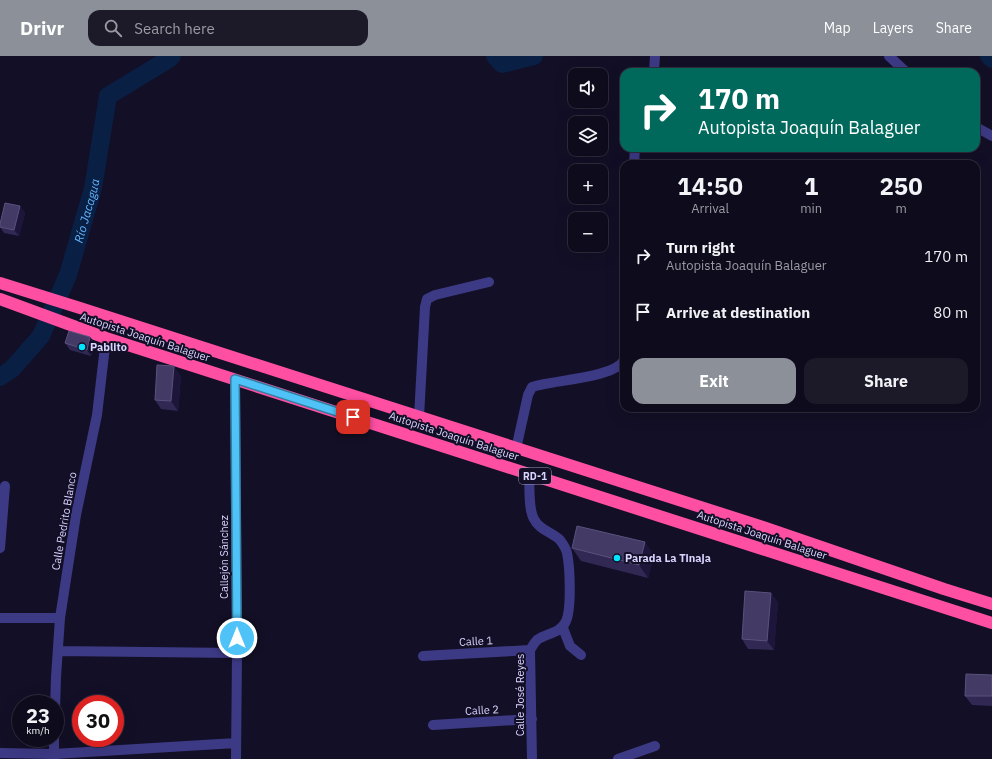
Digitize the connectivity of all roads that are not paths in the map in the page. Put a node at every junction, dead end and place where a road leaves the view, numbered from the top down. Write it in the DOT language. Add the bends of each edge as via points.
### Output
graph roads {
  1 [pos="655,56"];
  2 [pos="889,56"];
  3 [pos="654,68"];
  4 [pos="902,68"];
  5 [pos="980,130"];
  6 [pos="992,136"];
  7 [pos="489,282"];
  8 [pos="3,283"];
  9 [pos="0,299"];
  10 [pos="106,338"];
  11 [pos="620,365"];
  12 [pos="235,379"];
  13 [pos="420,417"];
  14 [pos="516,449"];
  15 [pos="529,474"];
  16 [pos="5,486"];
  17 [pos="0,548"];
  18 [pos="992,604"];
  19 [pos="0,618"];
  20 [pos="60,618"];
  21 [pos="992,623"];
  22 [pos="563,628"];
  23 [pos="530,650"];
  24 [pos="58,651"];
  25 [pos="237,653"];
  26 [pos="581,655"];
  27 [pos="423,656"];
  28 [pos="56,695"];
  29 [pos="532,720"];
  30 [pos="433,724"];
  31 [pos="236,743"];
  32 [pos="655,746"];
  33 [pos="0,753"];
  34 [pos="54,756"];
  35 [pos="236,759"];
  36 [pos="532,759"];
  37 [pos="618,759"];
  1 -- 3 [label="street"];
  2 -- 4 [label="street"];
  5 -- 6 [label="street"];
  7 -- 13 [label="street" via="434,295 427,299"];
  8 -- 13 [label="highway, Autopista Joaquín Balaguer / RD-1"];
  9 -- 10 [label="highway, Autopista Joaquín Balaguer / RD-1"];
  10 -- 12 [label="highway, Autopista Joaquín Balaguer / RD-1"];
  10 -- 20 [label="street, Calle Pedrito Blanco" via="97,415 76,515"];
  11 -- 14 [label="street" via="598,375 532,387"];
  12 -- 15 [label="highway, Autopista Joaquín Balaguer / RD-1"];
  12 -- 25 [label="street, Callejón Sánchez"];
  13 -- 14 [label="highway, Autopista Joaquín Balaguer / RD-1"];
  14 -- 18 [label="highway, Autopista Joaquín Balaguer / RD-1" via="763,527"];
  15 -- 21 [label="highway, Autopista Joaquín Balaguer / RD-1"];
  15 -- 22 [label="street" via="533,519 539,527 559,539 567,553 569,612"];
  16 -- 17 [label="street"];
  19 -- 20 [label="street"];
  20 -- 24 [label="street, Calle Pedrito Blanco"];
  22 -- 23 [label="street, Calle José Reyes" via="543,636"];
  22 -- 26 [label="street" via="570,646"];
  23 -- 27 [label="street, Calle 1"];
  23 -- 29 [label="street, Calle José Reyes"];
  24 -- 25 [label="street"];
  24 -- 28 [label="street, Calle Pedrito Blanco"];
  25 -- 31 [label="street, Callejón Sánchez"];
  29 -- 30 [label="street, Calle 2"];
  29 -- 36 [label="street, Calle José Reyes"];
  31 -- 34 [label="street"];
  31 -- 35 [label="street, Callejón Sánchez"];
  32 -- 37 [label="street"];
  33 -- 34 [label="street"];
}
